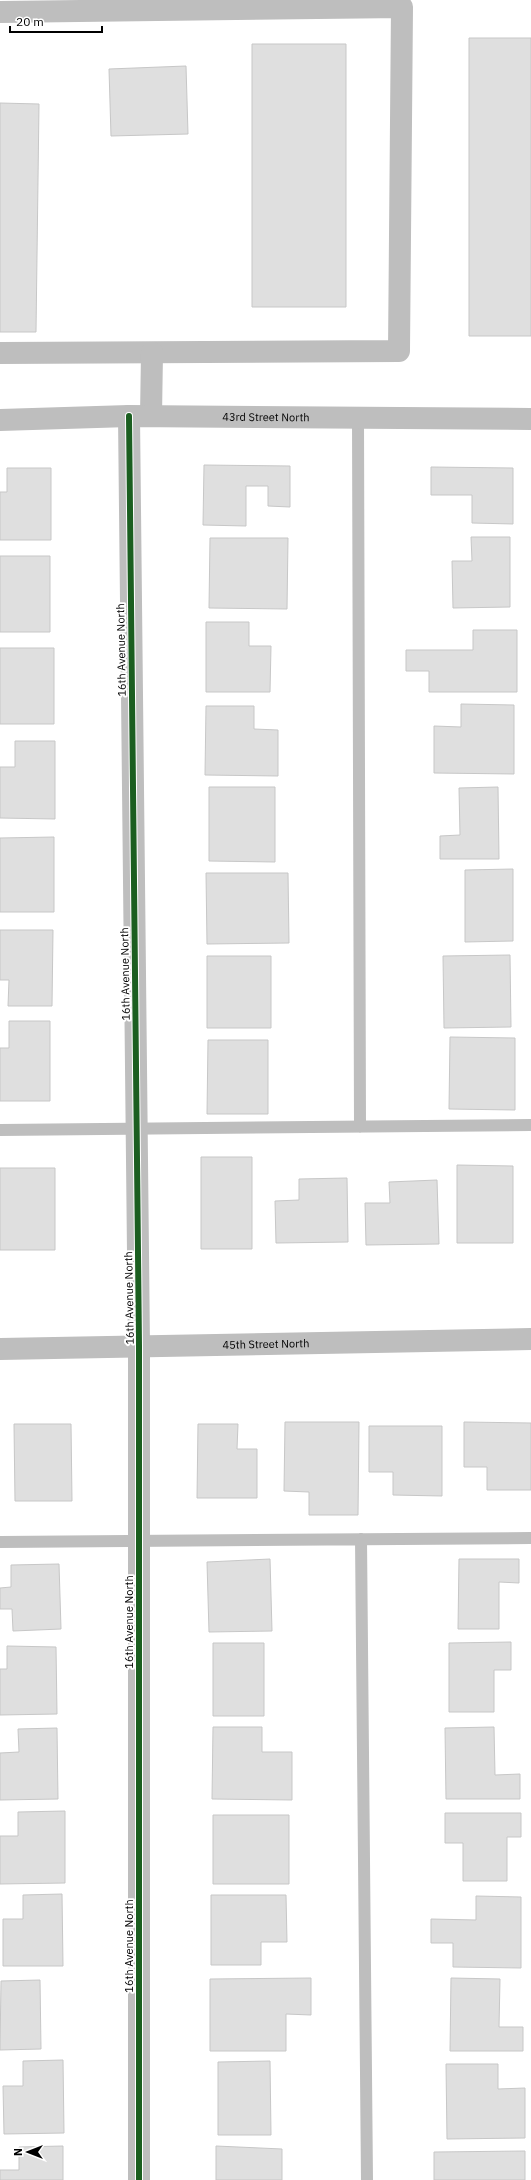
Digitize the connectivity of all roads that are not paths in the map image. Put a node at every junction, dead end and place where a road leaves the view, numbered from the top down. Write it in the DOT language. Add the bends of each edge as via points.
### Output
graph roads {
  1 [pos="0,12"];
  2 [pos="0,353"];
  3 [pos="152,353"];
  4 [pos="129,416"];
  5 [pos="151,416"];
  6 [pos="358,418"];
  7 [pos="531,419"];
  8 [pos="0,420"];
  9 [pos="531,1125"];
  10 [pos="360,1127"];
  11 [pos="0,1130"];
  12 [pos="137,1130"];
  13 [pos="531,1339"];
  14 [pos="139,1346"];
  15 [pos="0,1348"];
  16 [pos="531,1538"];
  17 [pos="361,1539"];
  18 [pos="139,1541"];
  19 [pos="0,1542"];
  20 [pos="139,2180"];
  21 [pos="367,2180"];
  1 -- 3 [label="street" via="402,7 399,351"];
  2 -- 3 [label="street"];
  3 -- 5 [label="street"];
  4 -- 5 [label="street, 43rd Street North"];
  4 -- 8 [label="street, 43rd Street North"];
  4 -- 12 [label="street, 16th Avenue North"];
  5 -- 6 [label="street, 43rd Street North"];
  6 -- 7 [label="street, 43rd Street North"];
  6 -- 10 [label="lane"];
  9 -- 10 [label="lane"];
  10 -- 12 [label="lane"];
  11 -- 12 [label="lane"];
  12 -- 14 [label="street, 16th Avenue North"];
  13 -- 14 [label="street, 45th Street North"];
  14 -- 15 [label="street, 45th Street North"];
  14 -- 18 [label="street, 16th Avenue North"];
  16 -- 17 [label="lane"];
  17 -- 18 [label="lane"];
  17 -- 21 [label="lane"];
  18 -- 19 [label="lane"];
  18 -- 20 [label="street, 16th Avenue North"];
}
